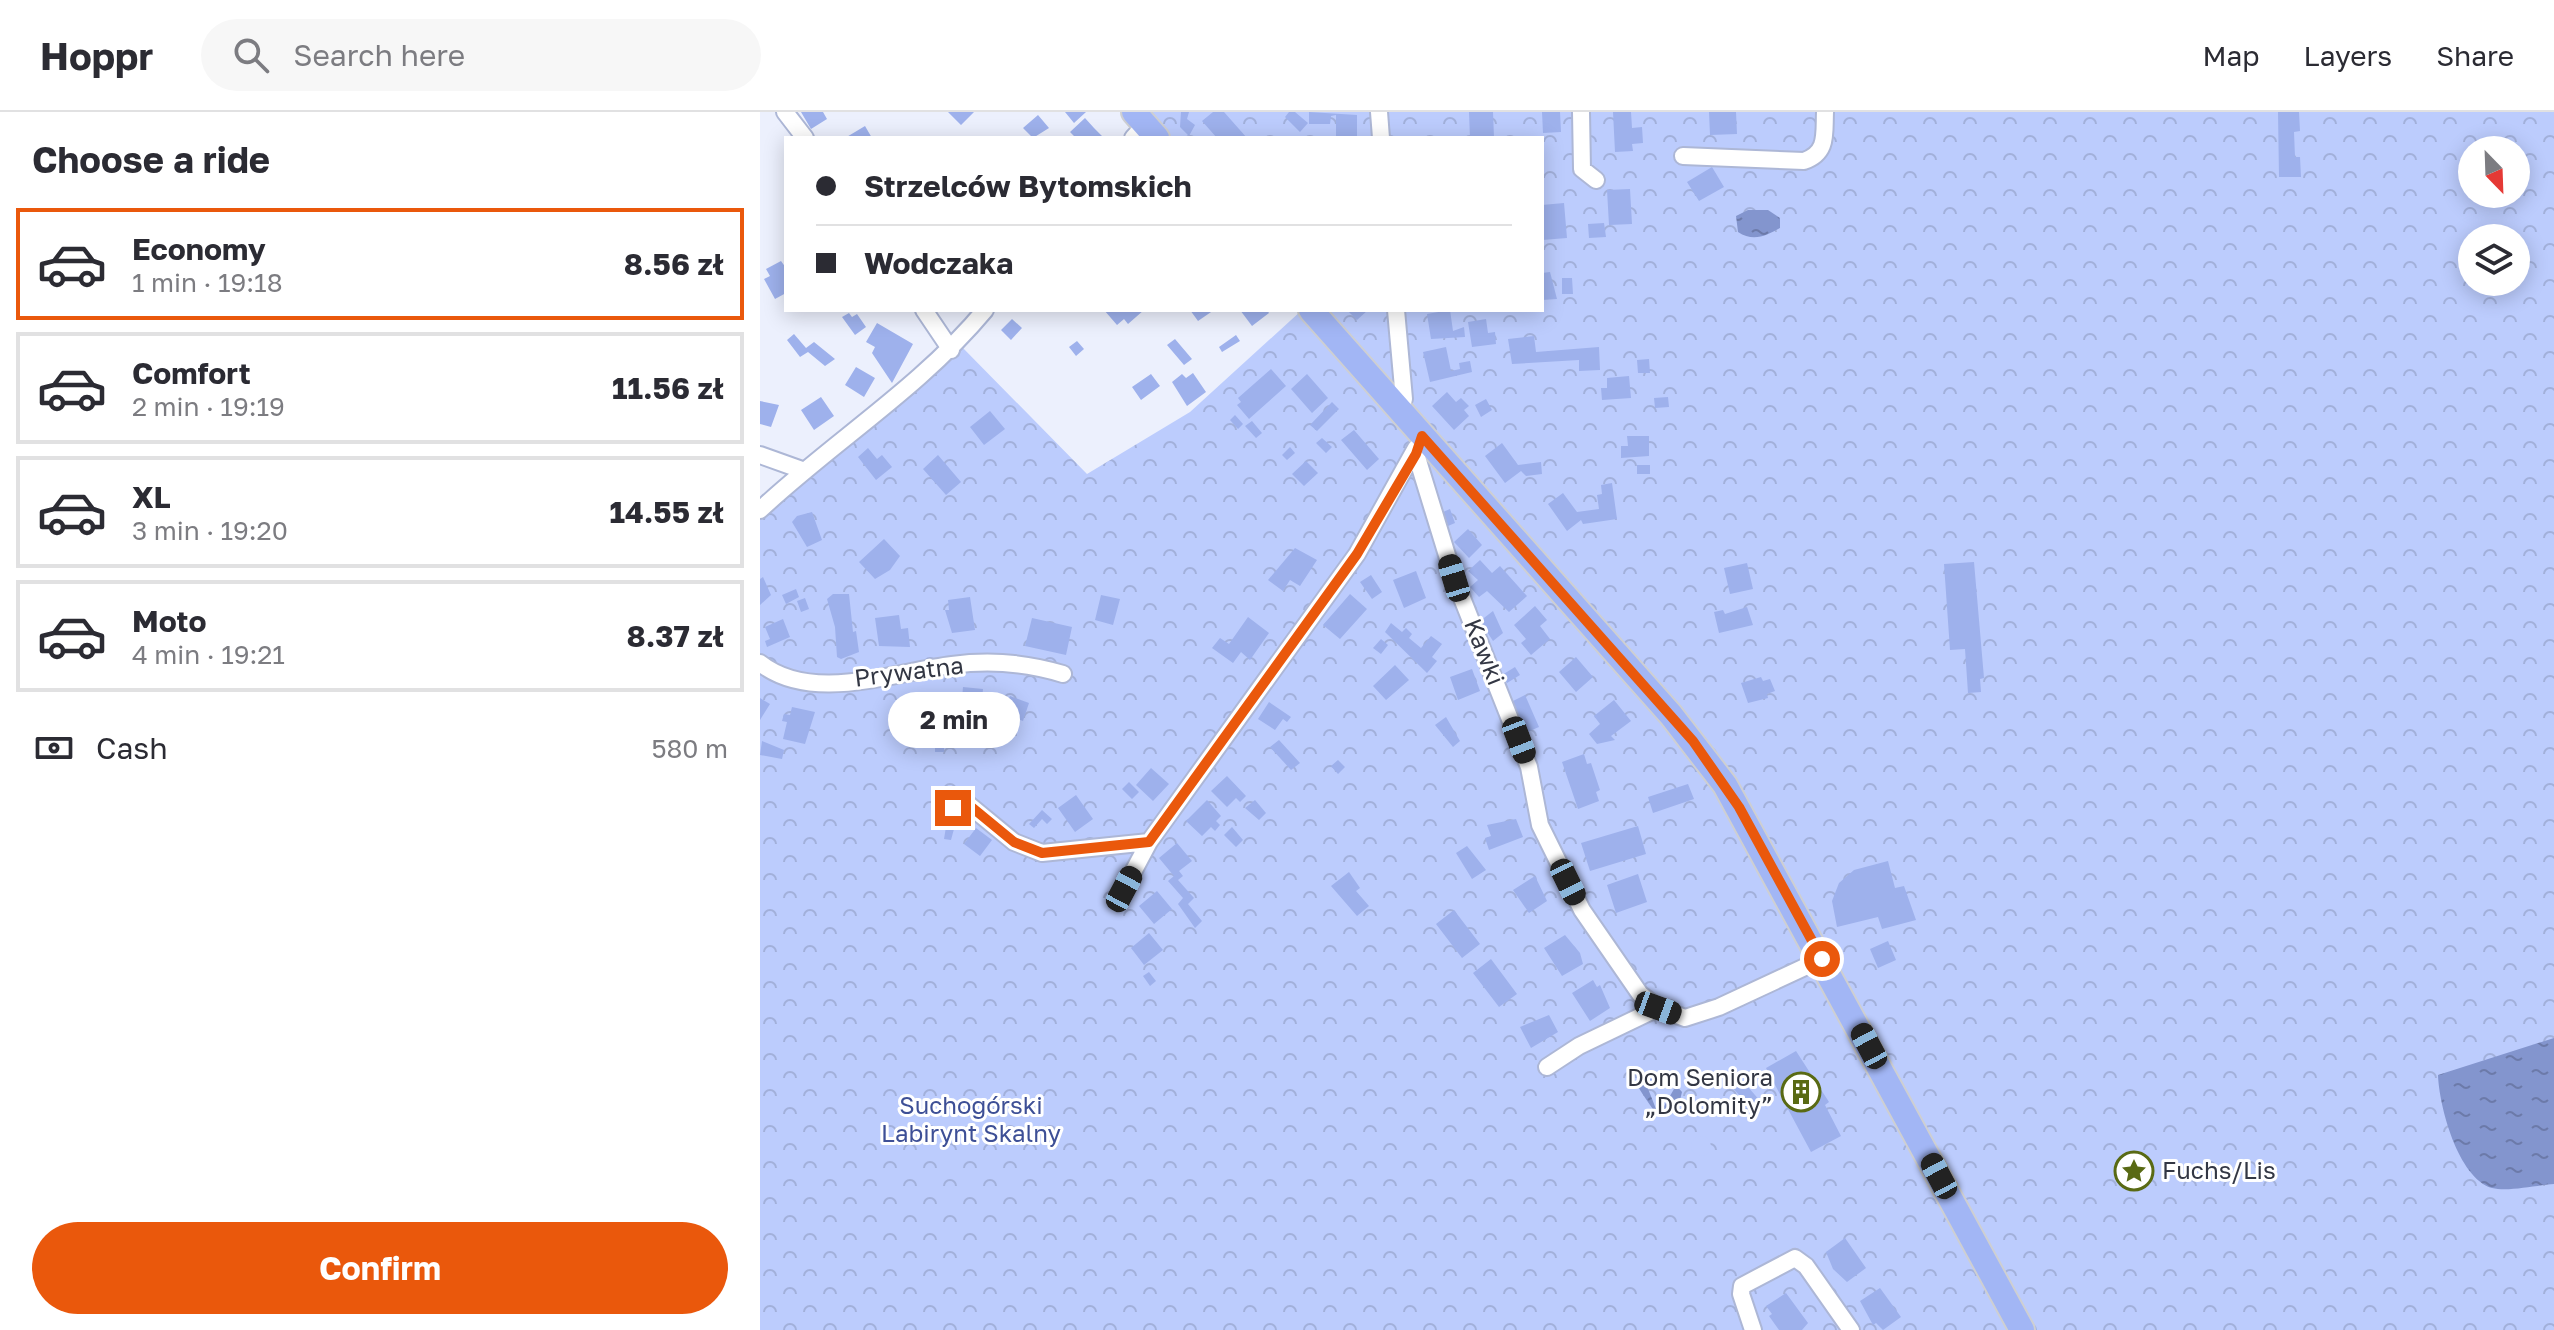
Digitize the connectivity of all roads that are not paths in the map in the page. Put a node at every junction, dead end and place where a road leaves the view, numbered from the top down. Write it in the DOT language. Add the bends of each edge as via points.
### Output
graph roads {
  1 [pos="785,112"];
  2 [pos="1379,112"];
  3 [pos="1581,112"];
  4 [pos="1825,112"];
  5 [pos="803,136"];
  6 [pos="1381,136"];
  7 [pos="1683,156"];
  8 [pos="1596,180"];
  9 [pos="925,312"];
  10 [pos="983,312"];
  11 [pos="1313,312"];
  12 [pos="1396,312"];
  13 [pos="951,350"];
  14 [pos="1399,408"];
  15 [pos="1419,445"];
  16 [pos="760,455"];
  17 [pos="802,470"];
  18 [pos="760,510"];
  19 [pos="760,663"];
  20 [pos="1063,674"];
  21 [pos="944,819"];
  22 [pos="1149,842"];
  23 [pos="1124,889"];
  24 [pos="1822,959"];
  25 [pos="1658,1008"];
  26 [pos="1547,1067"];
  27 [pos="1753,1330"];
  28 [pos="1851,1330"];
  29 [pos="2022,1330"];
  1 -- 5 [label="street"];
  2 -- 6 [label="street"];
  3 -- 8 [label="street" via="1582,169"];
  4 -- 7 [label="street" via="1825,143 1804,161"];
  9 -- 13 [label="street"];
  10 -- 13 [label="street"];
  11 -- 14 [label="highway"];
  12 -- 14 [label="street" via="1404,399"];
  13 -- 17 [label="street"];
  14 -- 15 [label="highway"];
  15 -- 22 [label="street" via="1357,554"];
  15 -- 24 [label="highway" via="1701,752 1739,807"];
  15 -- 25 [label="street, Kawki" via="1454,578 1529,767 1540,825 1582,910 1640,994"];
  16 -- 17 [label="street"];
  17 -- 18 [label="street"];
  19 -- 20 [label="street, Prywatna" via="794,682 818,683 956,664 1030,664"];
  21 -- 22 [label="street" via="953,808 969,805 1014,842 1042,853"];
  22 -- 23 [label="street"];
  24 -- 25 [label="street" via="1685,1018"];
  24 -- 29 [label="highway"];
  25 -- 26 [label="street"];
  27 -- 28 [label="street" via="1742,1286 1795,1258"];
}
